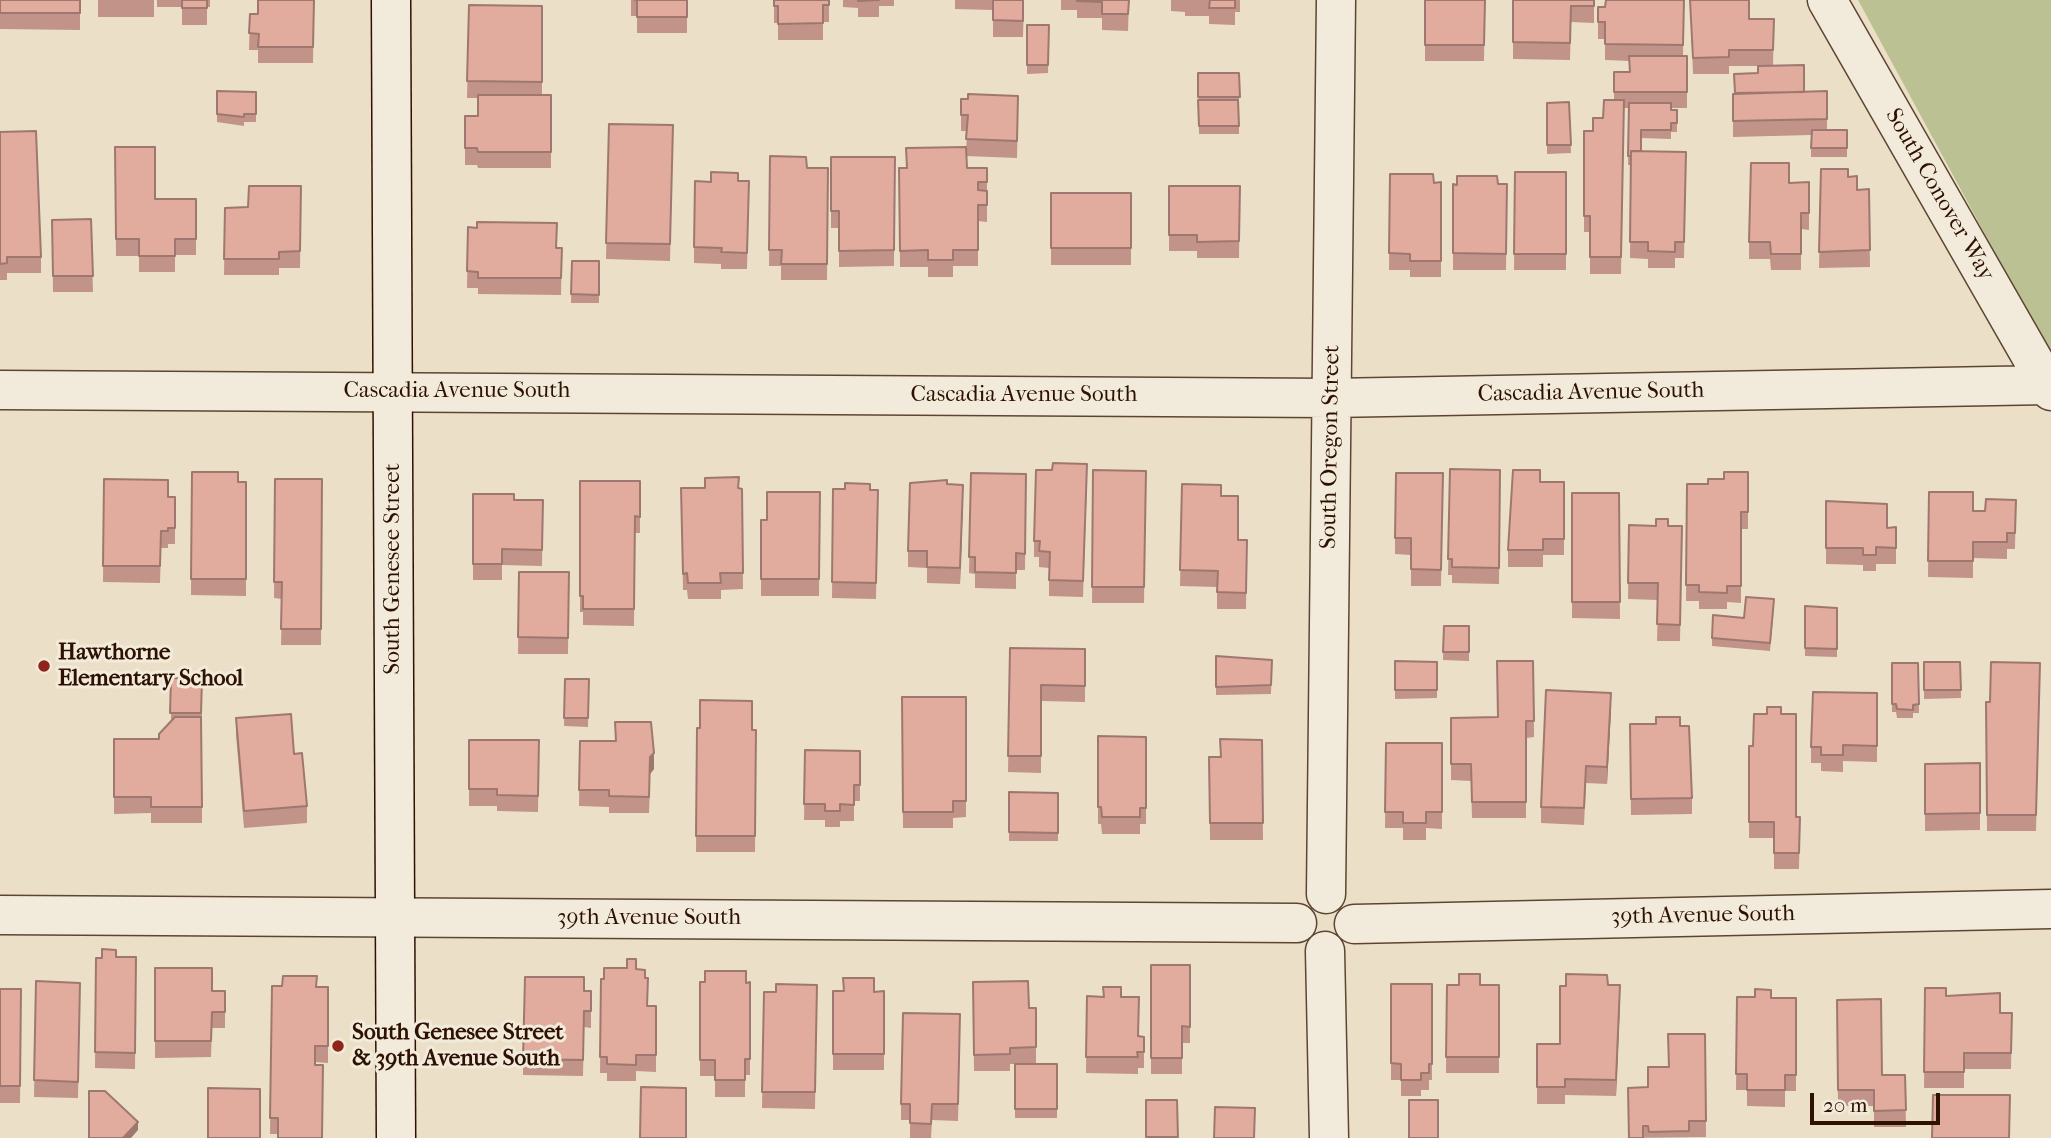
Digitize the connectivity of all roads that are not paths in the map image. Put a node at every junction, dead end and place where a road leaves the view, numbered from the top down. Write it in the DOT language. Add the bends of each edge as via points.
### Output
graph roads {
  1 [pos="391,0"];
  2 [pos="1336,0"];
  3 [pos="1827,0"];
  4 [pos="2049,388"];
  5 [pos="0,390"];
  6 [pos="392,390"];
  7 [pos="1331,398"];
  8 [pos="1326,894"];
  9 [pos="2051,909"];
  10 [pos="0,915"];
  11 [pos="396,916"];
  12 [pos="1297,923"];
  13 [pos="1354,923"];
  14 [pos="1325,951"];
  15 [pos="396,1138"];
  16 [pos="1329,1138"];
  1 -- 6 [label="street, South Genesee Street"];
  2 -- 7 [label="street, South Oregon Street"];
  3 -- 4 [label="street, South Conover Way"];
  4 -- 7 [label="street, Cascadia Avenue South"];
  5 -- 6 [label="street, Cascadia Avenue South"];
  6 -- 7 [label="street, Cascadia Avenue South"];
  6 -- 11 [label="street, South Genesee Street"];
  7 -- 8 [label="street, South Oregon Street"];
  8 -- 12 [label="street" via="1308,900"];
  8 -- 13 [label="street" via="1349,906"];
  9 -- 13 [label="street, 39th Avenue South"];
  10 -- 11 [label="street, 39th Avenue South"];
  11 -- 12 [label="street, 39th Avenue South"];
  11 -- 15 [label="street, South Genesee Street"];
  12 -- 14 [label="street" via="1303,942"];
  13 -- 14 [label="street" via="1347,942"];
  14 -- 16 [label="street"];
}
